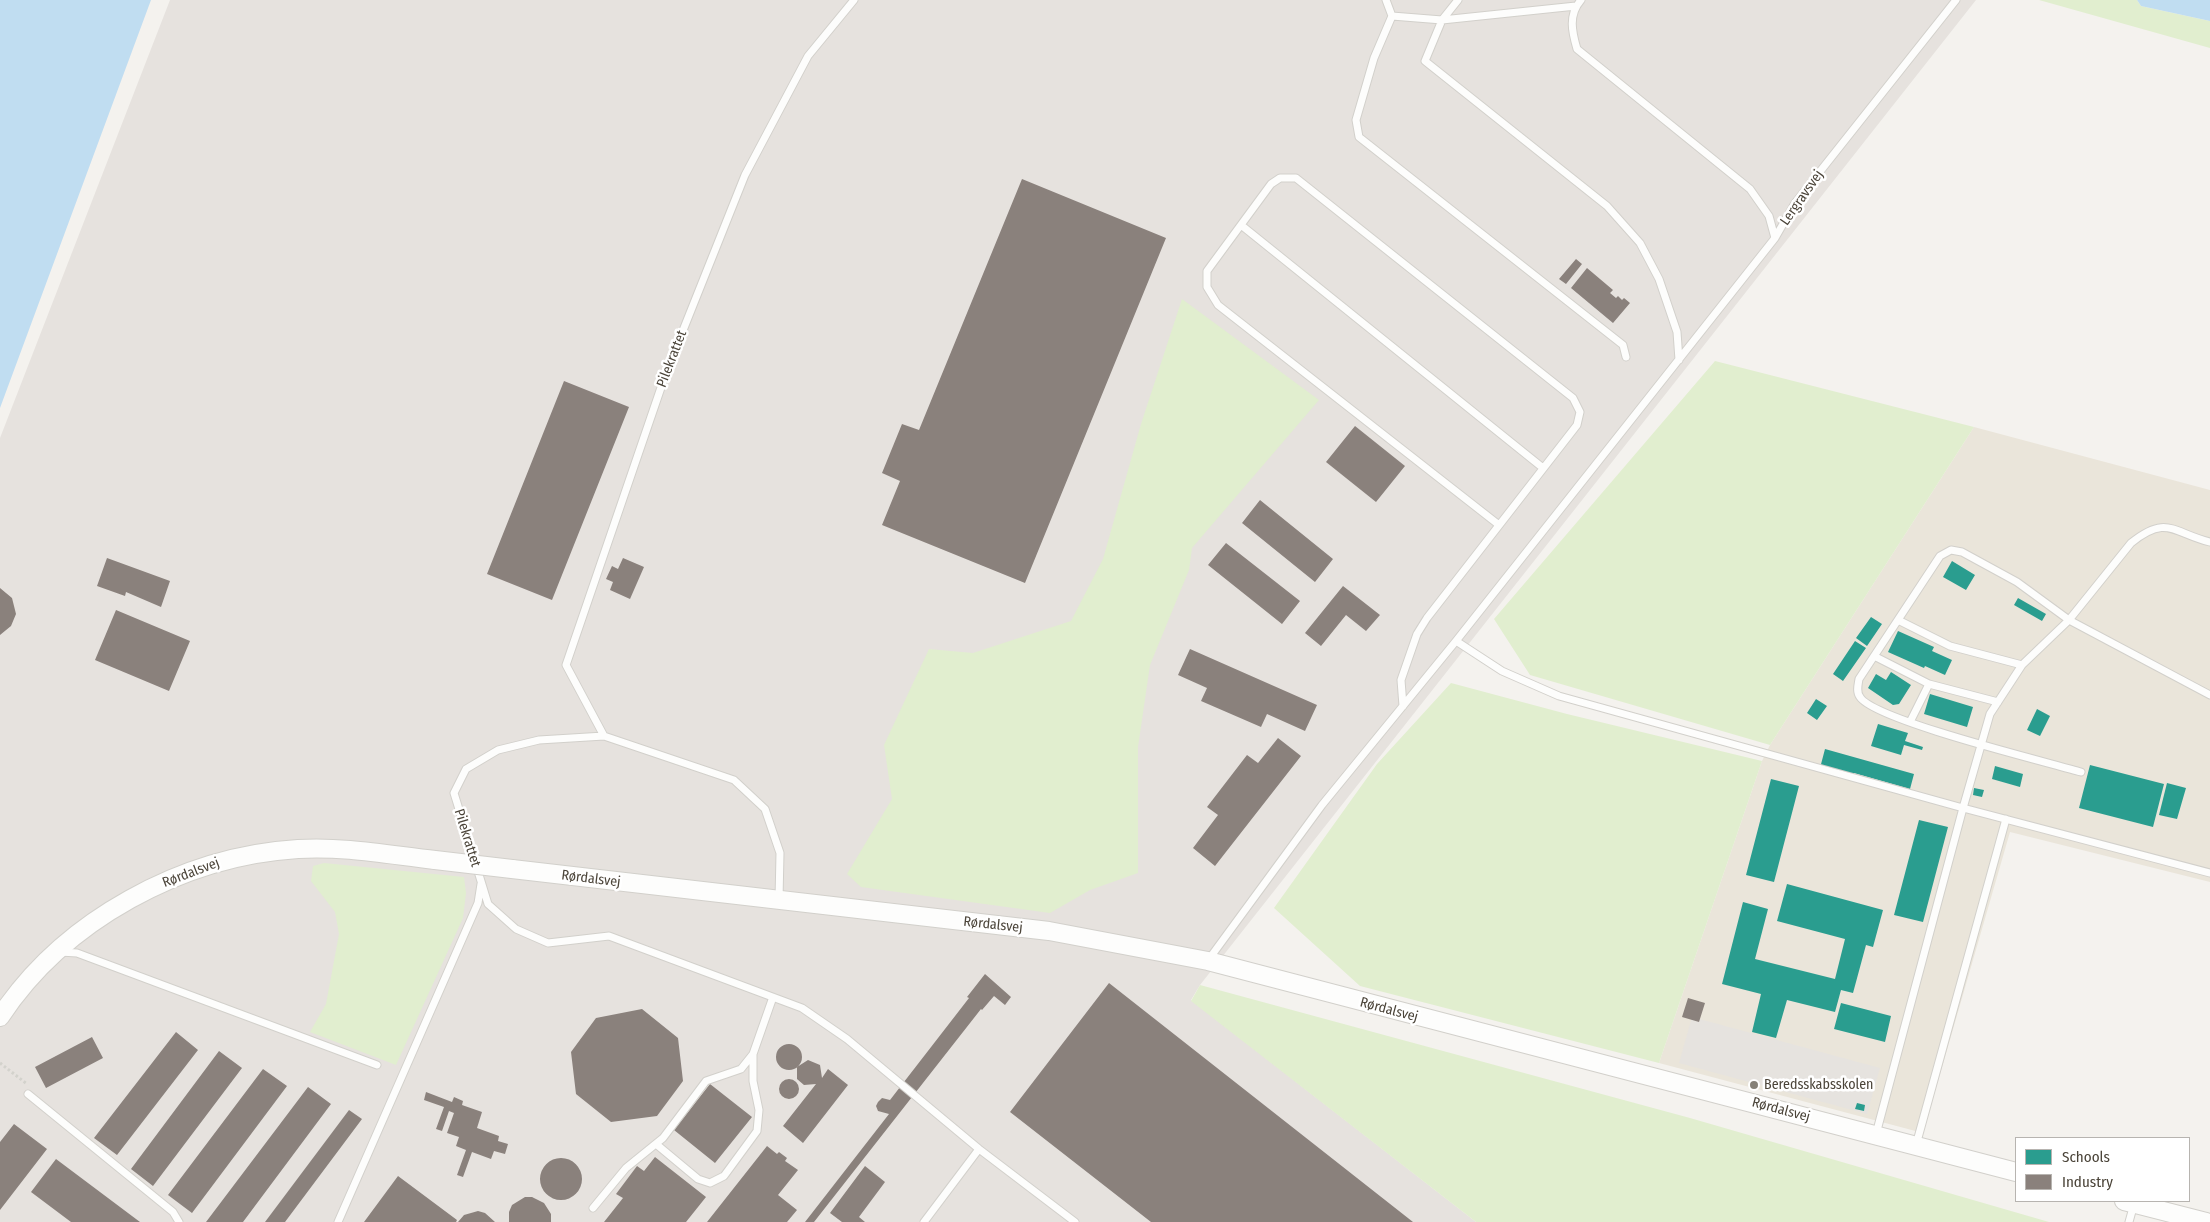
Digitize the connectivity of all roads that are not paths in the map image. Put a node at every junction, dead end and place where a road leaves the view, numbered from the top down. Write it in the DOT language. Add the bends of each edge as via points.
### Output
graph roads {
  1 [pos="854,0"];
  2 [pos="1386,0"];
  3 [pos="1458,0"];
  4 [pos="1956,0"];
  5 [pos="1579,3"];
  6 [pos="1392,16"];
  7 [pos="1442,20"];
  8 [pos="1241,225"];
  9 [pos="1775,238"];
  10 [pos="1626,357"];
  11 [pos="1680,360"];
  12 [pos="1543,468"];
  13 [pos="1499,525"];
  14 [pos="2207,541"];
  15 [pos="2210,548"];
  16 [pos="1898,620"];
  17 [pos="2069,620"];
  18 [pos="1456,641"];
  19 [pos="1874,656"];
  20 [pos="2022,665"];
  21 [pos="1929,684"];
  22 [pos="2210,695"];
  23 [pos="1998,702"];
  24 [pos="1403,706"];
  25 [pos="1910,722"];
  26 [pos="604,736"];
  27 [pos="1981,745"];
  28 [pos="2081,772"];
  29 [pos="1963,808"];
  30 [pos="2006,819"];
  31 [pos="2210,873"];
  32 [pos="481,882"];
  33 [pos="779,902"];
  34 [pos="57,952"];
  35 [pos="1208,962"];
  36 [pos="773,997"];
  37 [pos="0,1017"];
  38 [pos="753,1054"];
  39 [pos="377,1065"];
  40 [pos="28,1094"];
  41 [pos="1876,1134"];
  42 [pos="656,1144"];
  43 [pos="1916,1145"];
  44 [pos="979,1149"];
  45 [pos="2015,1172"];
  46 [pos="2129,1202"];
  47 [pos="593,1208"];
  48 [pos="178,1222"];
  49 [pos="338,1222"];
  50 [pos="924,1222"];
  51 [pos="1075,1222"];
  52 [pos="2129,1222"];
  53 [pos="2206,1222"];
  1 -- 26 [label="lane, Pilekrattet" via="808,56 745,175 666,373 566,665"];
  2 -- 6 [label="lane"];
  3 -- 7 [label="lane"];
  4 -- 9 [label="lane, Lergravsvej" via="1795,203"];
  5 -- 7 [label="lane, Lergravsvej"];
  5 -- 9 [label="lane, Lergravsvej" via="1571,27 1577,49 1750,189 1769,216"];
  6 -- 7 [label="lane"];
  6 -- 10 [label="lane" via="1374,58 1356,120 1359,137 1623,344"];
  7 -- 11 [label="lane" via="1425,61 1607,206 1640,243 1659,279 1677,332"];
  8 -- 12 [label="lane"];
  8 -- 12 [label="lane" via="1270,184 1280,178 1296,178 1573,398 1580,412 1577,425"];
  8 -- 13 [label="lane" via="1207,271 1207,286 1218,305"];
  9 -- 11 [label="lane"];
  11 -- 18 [label="lane"];
  12 -- 13 [label="lane"];
  13 -- 24 [label="lane" via="1418,634 1401,680"];
  14 -- 15 [label="lane"];
  14 -- 17 [label="lane" via="2174,528 2159,527 2144,533 2131,543"];
  16 -- 17 [label="lane" via="1940,556 1951,550 1962,552 2017,582"];
  16 -- 19 [label="lane"];
  16 -- 20 [label="lane" via="1950,646"];
  17 -- 20 [label="lane"];
  17 -- 22 [label="lane"];
  18 -- 24 [label="lane"];
  18 -- 29 [label="lane" via="1502,671 1559,696"];
  19 -- 21 [label="lane"];
  19 -- 25 [label="lane" via="1859,679 1857,689 1860,698"];
  20 -- 23 [label="lane"];
  21 -- 23 [label="lane"];
  21 -- 25 [label="lane"];
  23 -- 27 [label="lane" via="1990,714"];
  24 -- 35 [label="lane" via="1322,804"];
  25 -- 27 [label="lane"];
  26 -- 32 [label="lane, Pilekrattet" via="539,740 498,750 466,769 454,793"];
  26 -- 33 [label="lane, Pilekrattet" via="734,780 765,809 780,853"];
  27 -- 28 [label="lane"];
  27 -- 29 [label="lane"];
  29 -- 30 [label="lane"];
  29 -- 41 [label="lane"];
  30 -- 31 [label="lane"];
  30 -- 43 [label="lane"];
  32 -- 36 [label="lane, Pilekrattet" via="488,904 516,929 548,943 609,936"];
  32 -- 49 [label="lane" via="478,903"];
  33 -- 34 [label="street, Rørdalsvej, bridge" via="336,849 270,851 211,864 152,888 101,918"];
  33 -- 35 [label="street, Rørdalsvej" via="1049,931"];
  34 -- 37 [label="street, Rørdalsvej" via="12,999"];
  34 -- 39 [label="lane" via="77,953"];
  35 -- 41 [label="street, Rørdalsvej"];
  36 -- 38 [label="lane"];
  36 -- 44 [label="lane" via="802,1008 848,1039"];
  38 -- 42 [label="lane" via="742,1069 706,1082"];
  38 -- 42 [label="lane" via="753,1081 759,1110 757,1131 724,1176 710,1183 698,1179"];
  40 -- 48 [label="lane" via="173,1212"];
  41 -- 43 [label="street, Rørdalsvej"];
  42 -- 47 [label="lane" via="626,1168"];
  43 -- 45 [label="street, Rørdalsvej"];
  44 -- 50 [label="lane"];
  44 -- 51 [label="lane"];
  46 -- 52 [label="lane"];
  46 -- 53 [label="street"];
}
